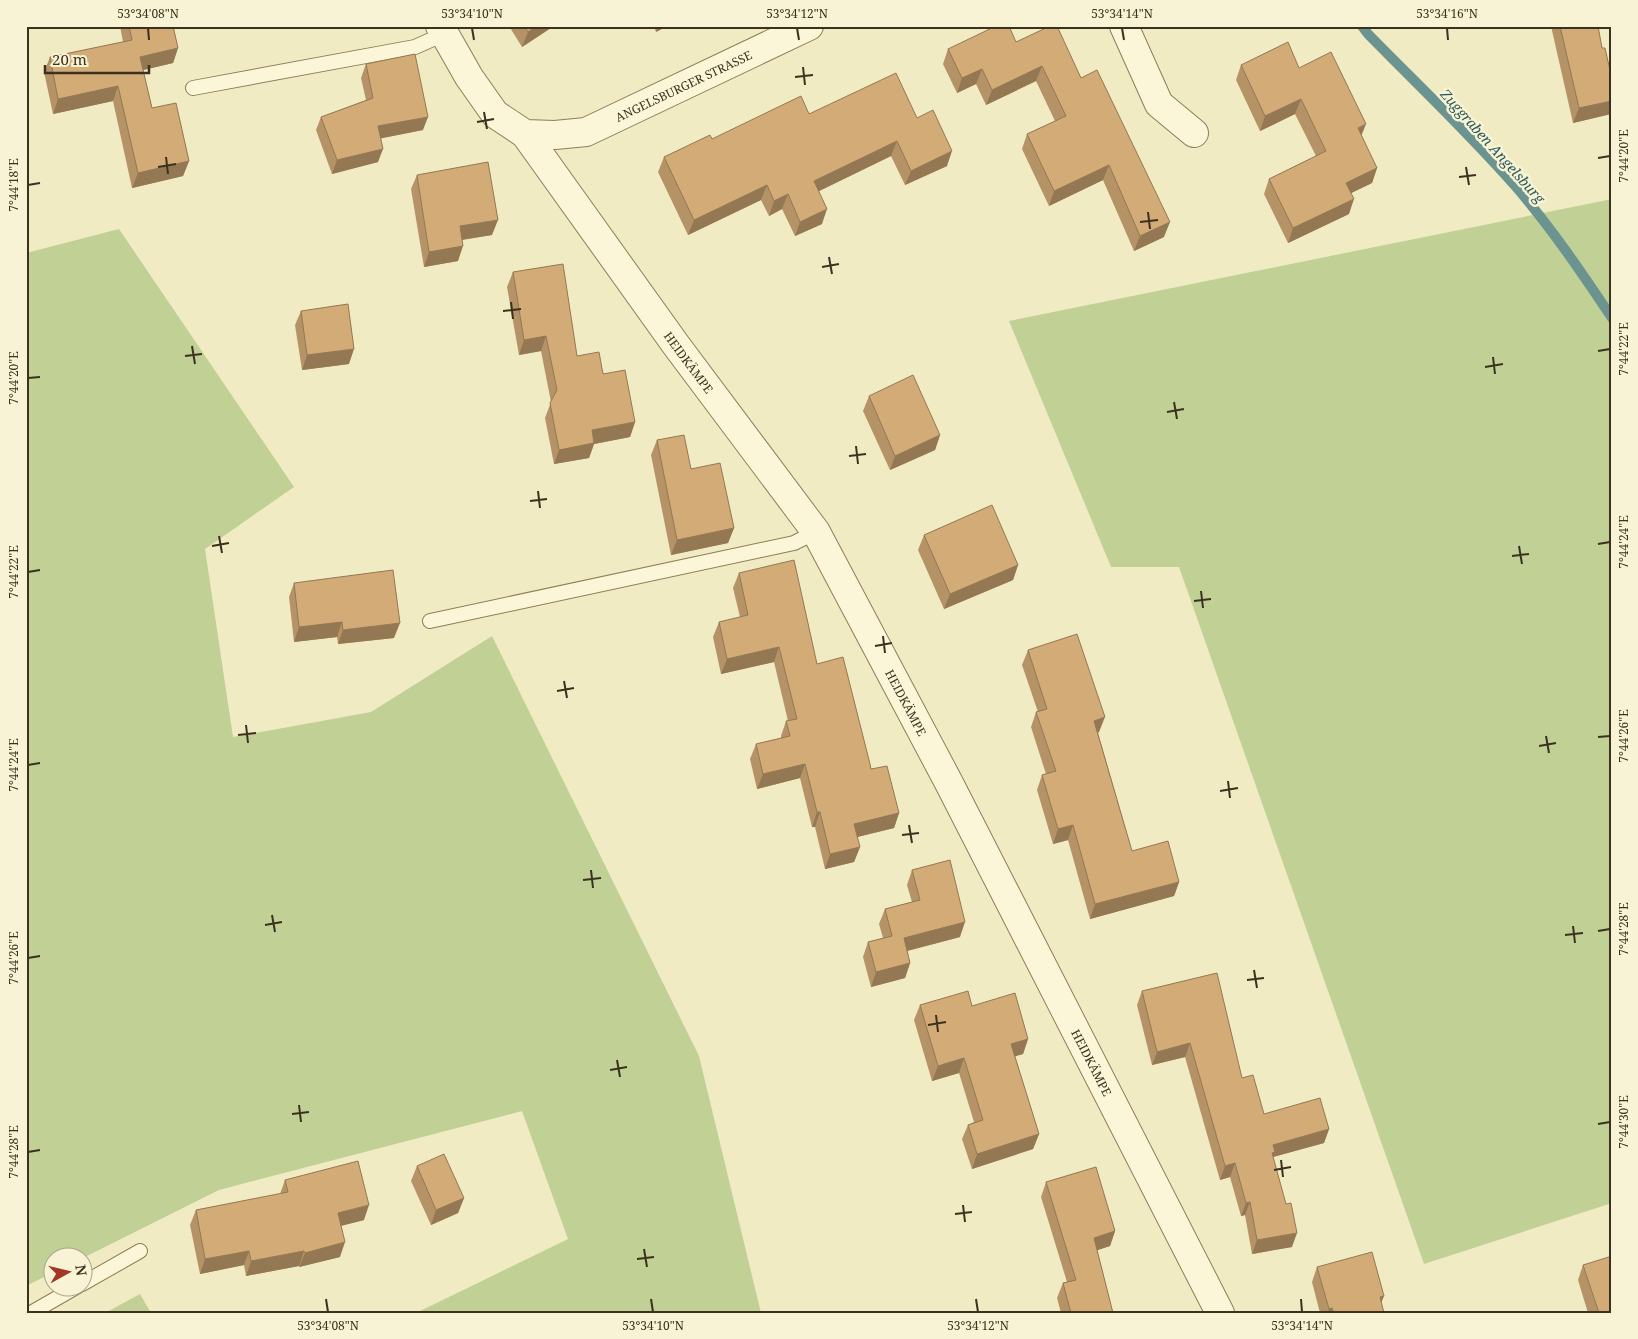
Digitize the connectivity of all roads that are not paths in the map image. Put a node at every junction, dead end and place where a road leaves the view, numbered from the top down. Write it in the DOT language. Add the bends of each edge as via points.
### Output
graph roads {
  1 [pos="810,26"];
  2 [pos="1124,26"];
  3 [pos="442,30"];
  4 [pos="193,88"];
  5 [pos="1194,133"];
  6 [pos="524,134"];
  7 [pos="816,532"];
  8 [pos="430,621"];
  9 [pos="140,1252"];
  10 [pos="92,1278"];
  11 [pos="61,1296"];
  12 [pos="31,1313"];
  13 [pos="1220,1313"];
  1 -- 6 [label="street, ANGELSBURGER STRASSE" via="586,132 555,136"];
  2 -- 5 [label="street" via="1159,104"];
  3 -- 4 [label="lane" via="415,47"];
  3 -- 6 [label="street" via="495,114"];
  6 -- 7 [label="street, HEIDKÄMPE"];
  7 -- 8 [label="lane" via="794,543"];
  7 -- 13 [label="street, HEIDKÄMPE" via="949,783"];
  9 -- 10 [label="lane"];
  11 -- 12 [label="lane"];
}
